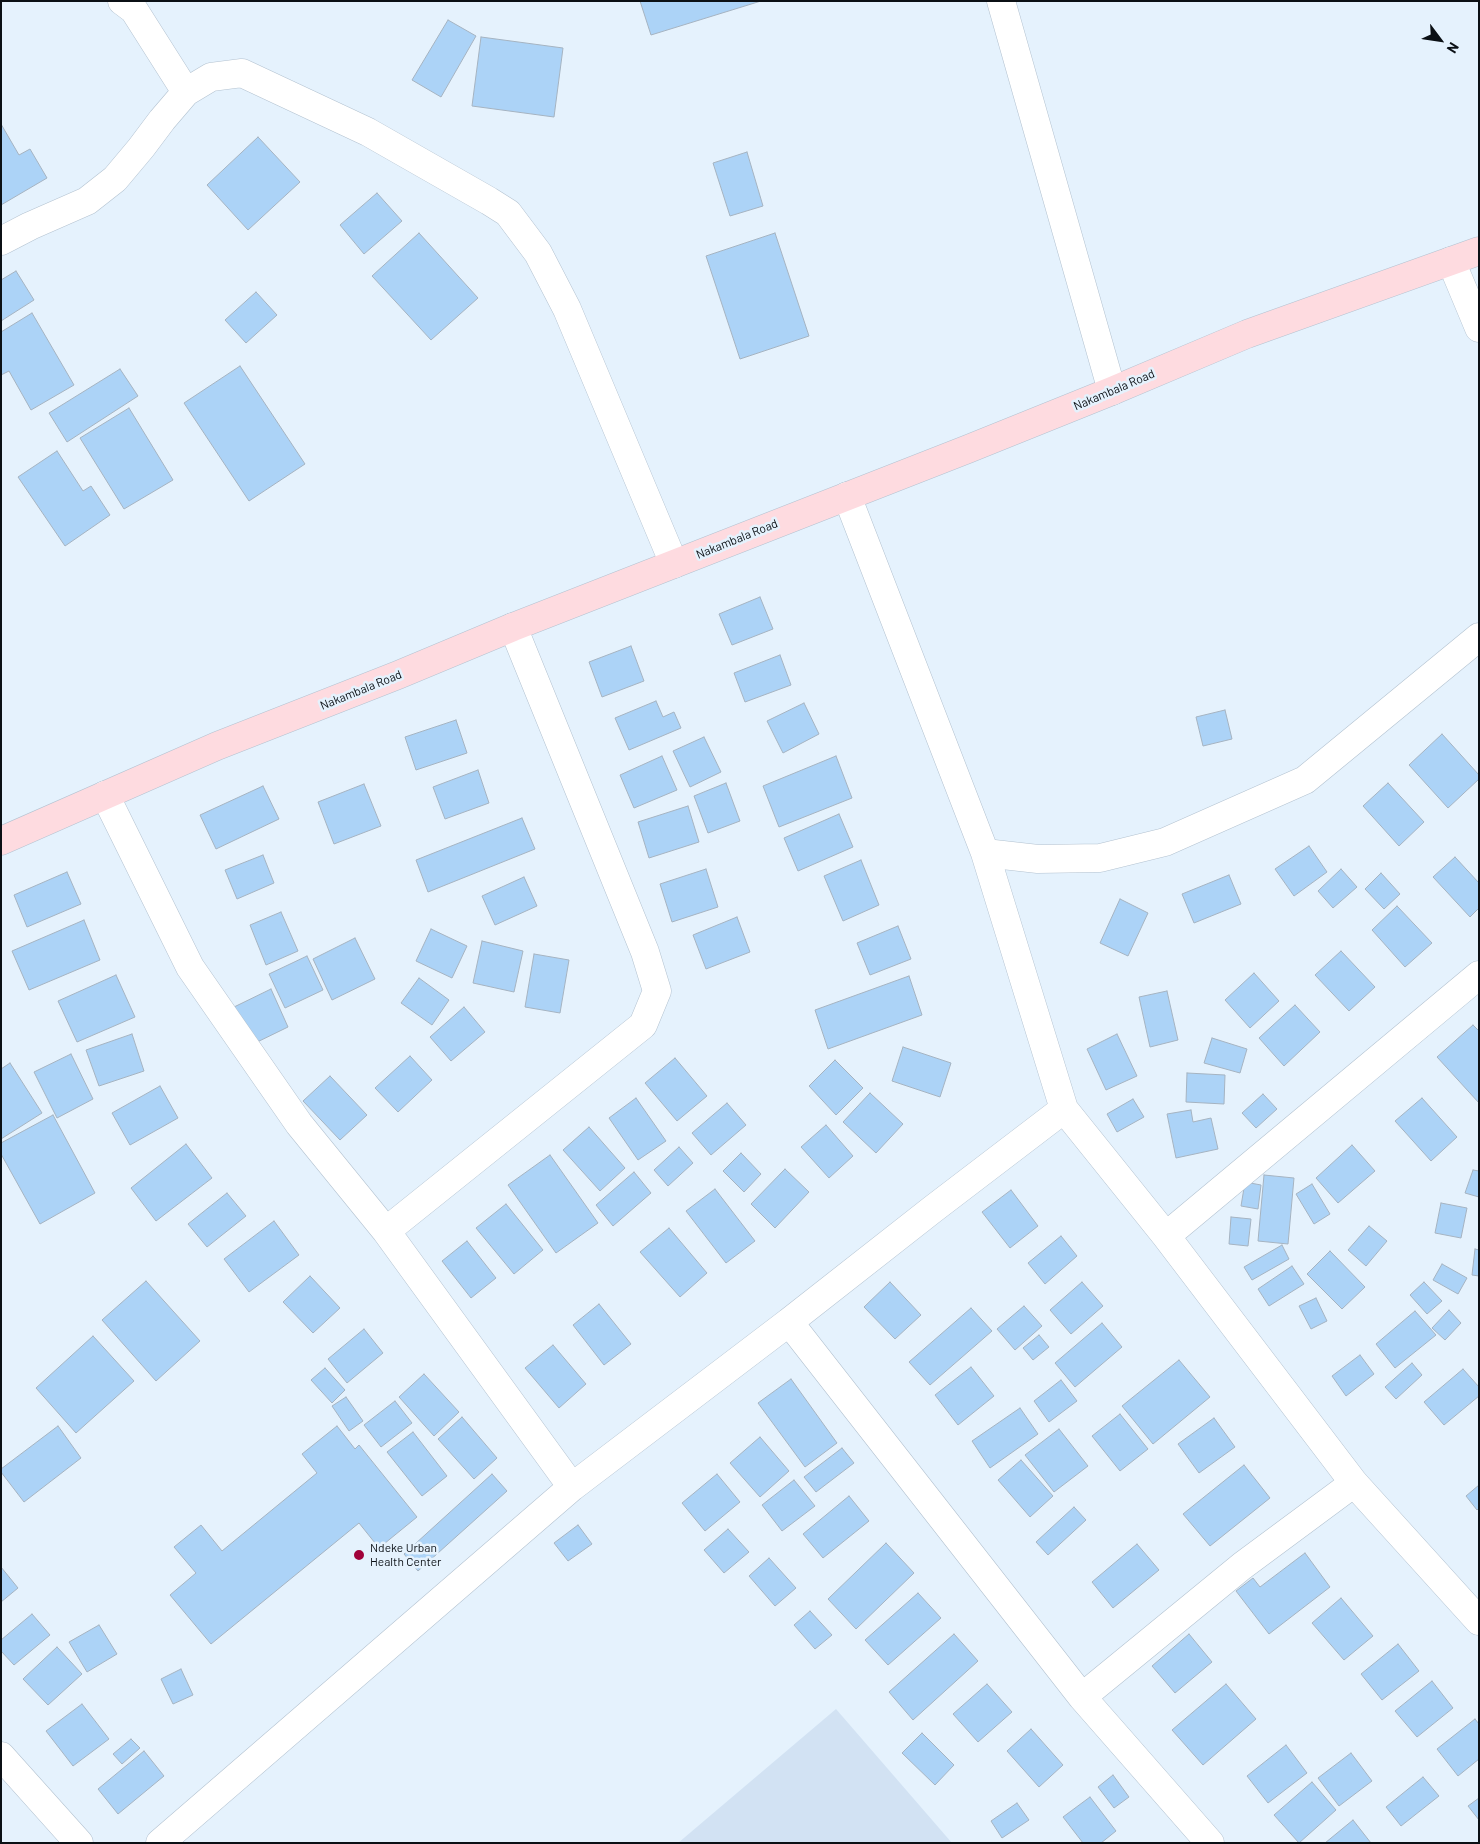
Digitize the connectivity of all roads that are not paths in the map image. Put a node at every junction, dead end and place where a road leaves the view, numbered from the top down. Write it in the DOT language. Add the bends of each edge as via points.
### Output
graph roads {
  1 [pos="1001,1"];
  2 [pos="129,4"];
  3 [pos="186,92"];
  4 [pos="1,241"];
  5 [pos="1479,251"];
  6 [pos="1451,261"];
  7 [pos="1479,328"];
  8 [pos="1112,391"];
  9 [pos="847,496"];
  10 [pos="674,564"];
  11 [pos="513,627"];
  12 [pos="1479,637"];
  13 [pos="106,795"];
  14 [pos="1,841"];
  15 [pos="985,853"];
  16 [pos="1479,975"];
  17 [pos="1064,1109"];
  18 [pos="386,1231"];
  19 [pos="1166,1236"];
  20 [pos="789,1322"];
  21 [pos="1354,1483"];
  22 [pos="572,1487"];
  23 [pos="1479,1621"];
  24 [pos="1082,1697"];
  25 [pos="1,1756"];
  26 [pos="79,1843"];
  27 [pos="160,1843"];
  28 [pos="1210,1843"];
  1 -- 8 [label="street"];
  2 -- 3 [label="street"];
  3 -- 4 [label="street" via="114,178 87,201"];
  3 -- 10 [label="street" via="211,77 242,73 368,132 508,213 538,253 568,309"];
  5 -- 6 [label="main road, Nakambala Road"];
  6 -- 7 [label="street"];
  6 -- 8 [label="main road, Nakambala Road" via="1247,334"];
  8 -- 9 [label="main road, Nakambala Road"];
  9 -- 10 [label="main road, Nakambala Road"];
  9 -- 15 [label="street"];
  10 -- 11 [label="main road, Nakambala Road"];
  11 -- 13 [label="main road, Nakambala Road" via="217,746"];
  11 -- 18 [label="street" via="644,952 657,992 643,1025"];
  12 -- 15 [label="street" via="1305,780 1165,842 1100,858 1038,859"];
  13 -- 14 [label="main road, Nakambala Road"];
  13 -- 18 [label="street" via="190,967 299,1124"];
  15 -- 17 [label="street"];
  16 -- 19 [label="street"];
  17 -- 19 [label="street"];
  17 -- 20 [label="street"];
  18 -- 22 [label="street"];
  19 -- 21 [label="street"];
  20 -- 22 [label="street"];
  20 -- 24 [label="street"];
  21 -- 23 [label="street"];
  21 -- 24 [label="street" via="1242,1566"];
  22 -- 27 [label="street"];
  24 -- 28 [label="street"];
  25 -- 26 [label="street"];
}
